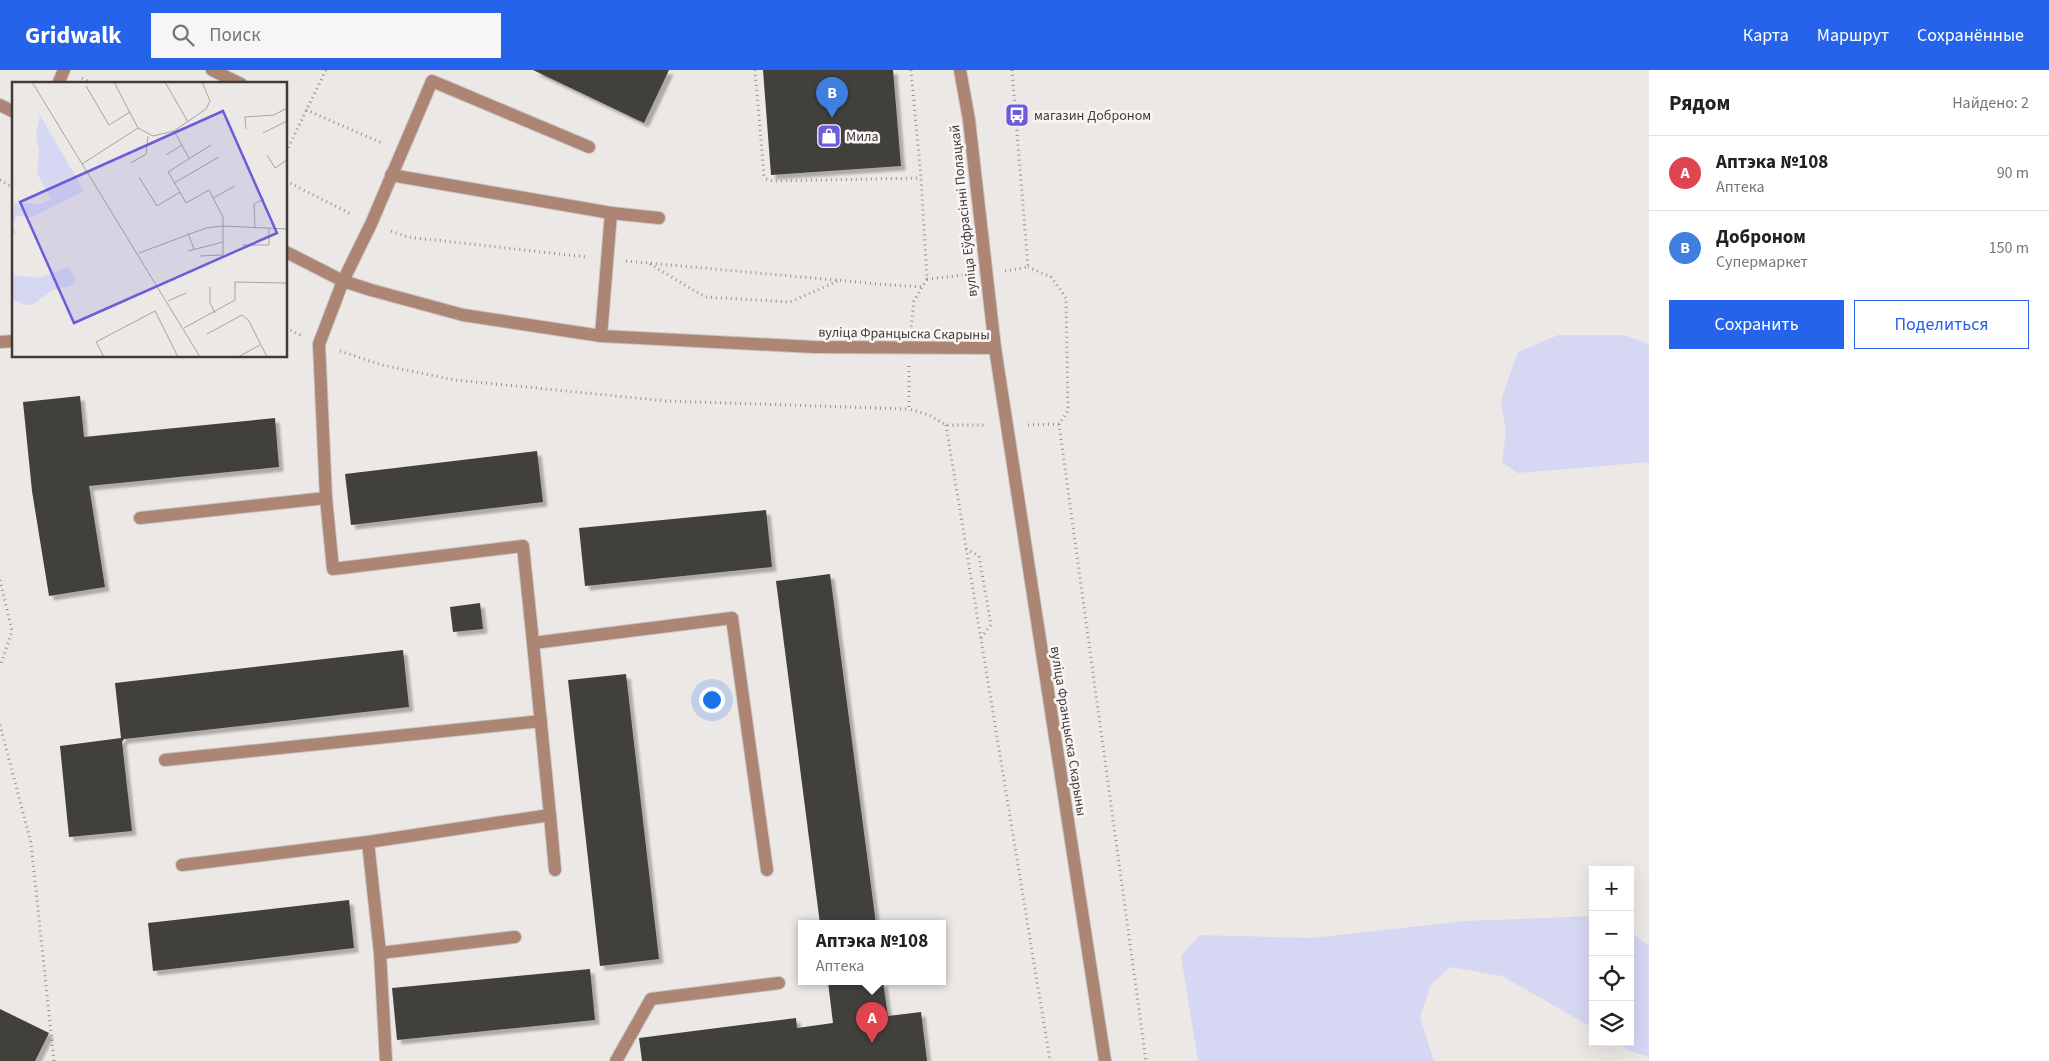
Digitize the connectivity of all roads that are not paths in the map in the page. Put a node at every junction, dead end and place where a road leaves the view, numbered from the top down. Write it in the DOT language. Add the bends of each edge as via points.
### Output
graph roads {
  1 [pos="64,70"];
  2 [pos="212,70"];
  3 [pos="960,70"];
  4 [pos="59,82"];
  5 [pos="237,82"];
  6 [pos="0,105"];
  7 [pos="12,111"];
  8 [pos="589,147"];
  9 [pos="392,175"];
  10 [pos="611,213"];
  11 [pos="659,218"];
  12 [pos="288,253"];
  13 [pos="343,281"];
  14 [pos="600,336"];
  15 [pos="995,348"];
  16 [pos="326,498"];
  17 [pos="140,518"];
  18 [pos="533,643"];
  19 [pos="542,721"];
  20 [pos="165,760"];
  21 [pos="550,815"];
  22 [pos="368,842"];
  23 [pos="182,865"];
  24 [pos="555,870"];
  25 [pos="767,870"];
  26 [pos="515,937"];
  27 [pos="380,953"];
  28 [pos="779,983"];
  29 [pos="386,1061"];
  30 [pos="616,1061"];
  31 [pos="1105,1061"];
  1 -- 4 [label="street"];
  2 -- 5 [label="street"];
  3 -- 15 [label="street, вуліца Еўфрасінні Полацкай" via="969,120"];
  6 -- 7 [label="street"];
  8 -- 9 [label="street" via="432,81"];
  9 -- 10 [label="street"];
  9 -- 13 [label="street"];
  10 -- 11 [label="street"];
  10 -- 14 [label="street"];
  12 -- 13 [label="street, вуліца Францыска Скарыны"];
  13 -- 14 [label="street, вуліца Францыска Скарыны" via="463,315"];
  13 -- 16 [label="street" via="319,344"];
  14 -- 15 [label="street, вуліца Францыска Скарыны" via="814,347"];
  15 -- 31 [label="street, вуліца Францыска Скарыны"];
  16 -- 17 [label="street"];
  16 -- 18 [label="street" via="333,568 523,546"];
  18 -- 19 [label="street"];
  18 -- 25 [label="street" via="732,618"];
  19 -- 20 [label="street"];
  19 -- 21 [label="street"];
  21 -- 22 [label="street"];
  21 -- 24 [label="street"];
  22 -- 23 [label="street"];
  22 -- 27 [label="street"];
  26 -- 27 [label="street"];
  27 -- 29 [label="street"];
  28 -- 30 [label="street" via="651,999"];
}
